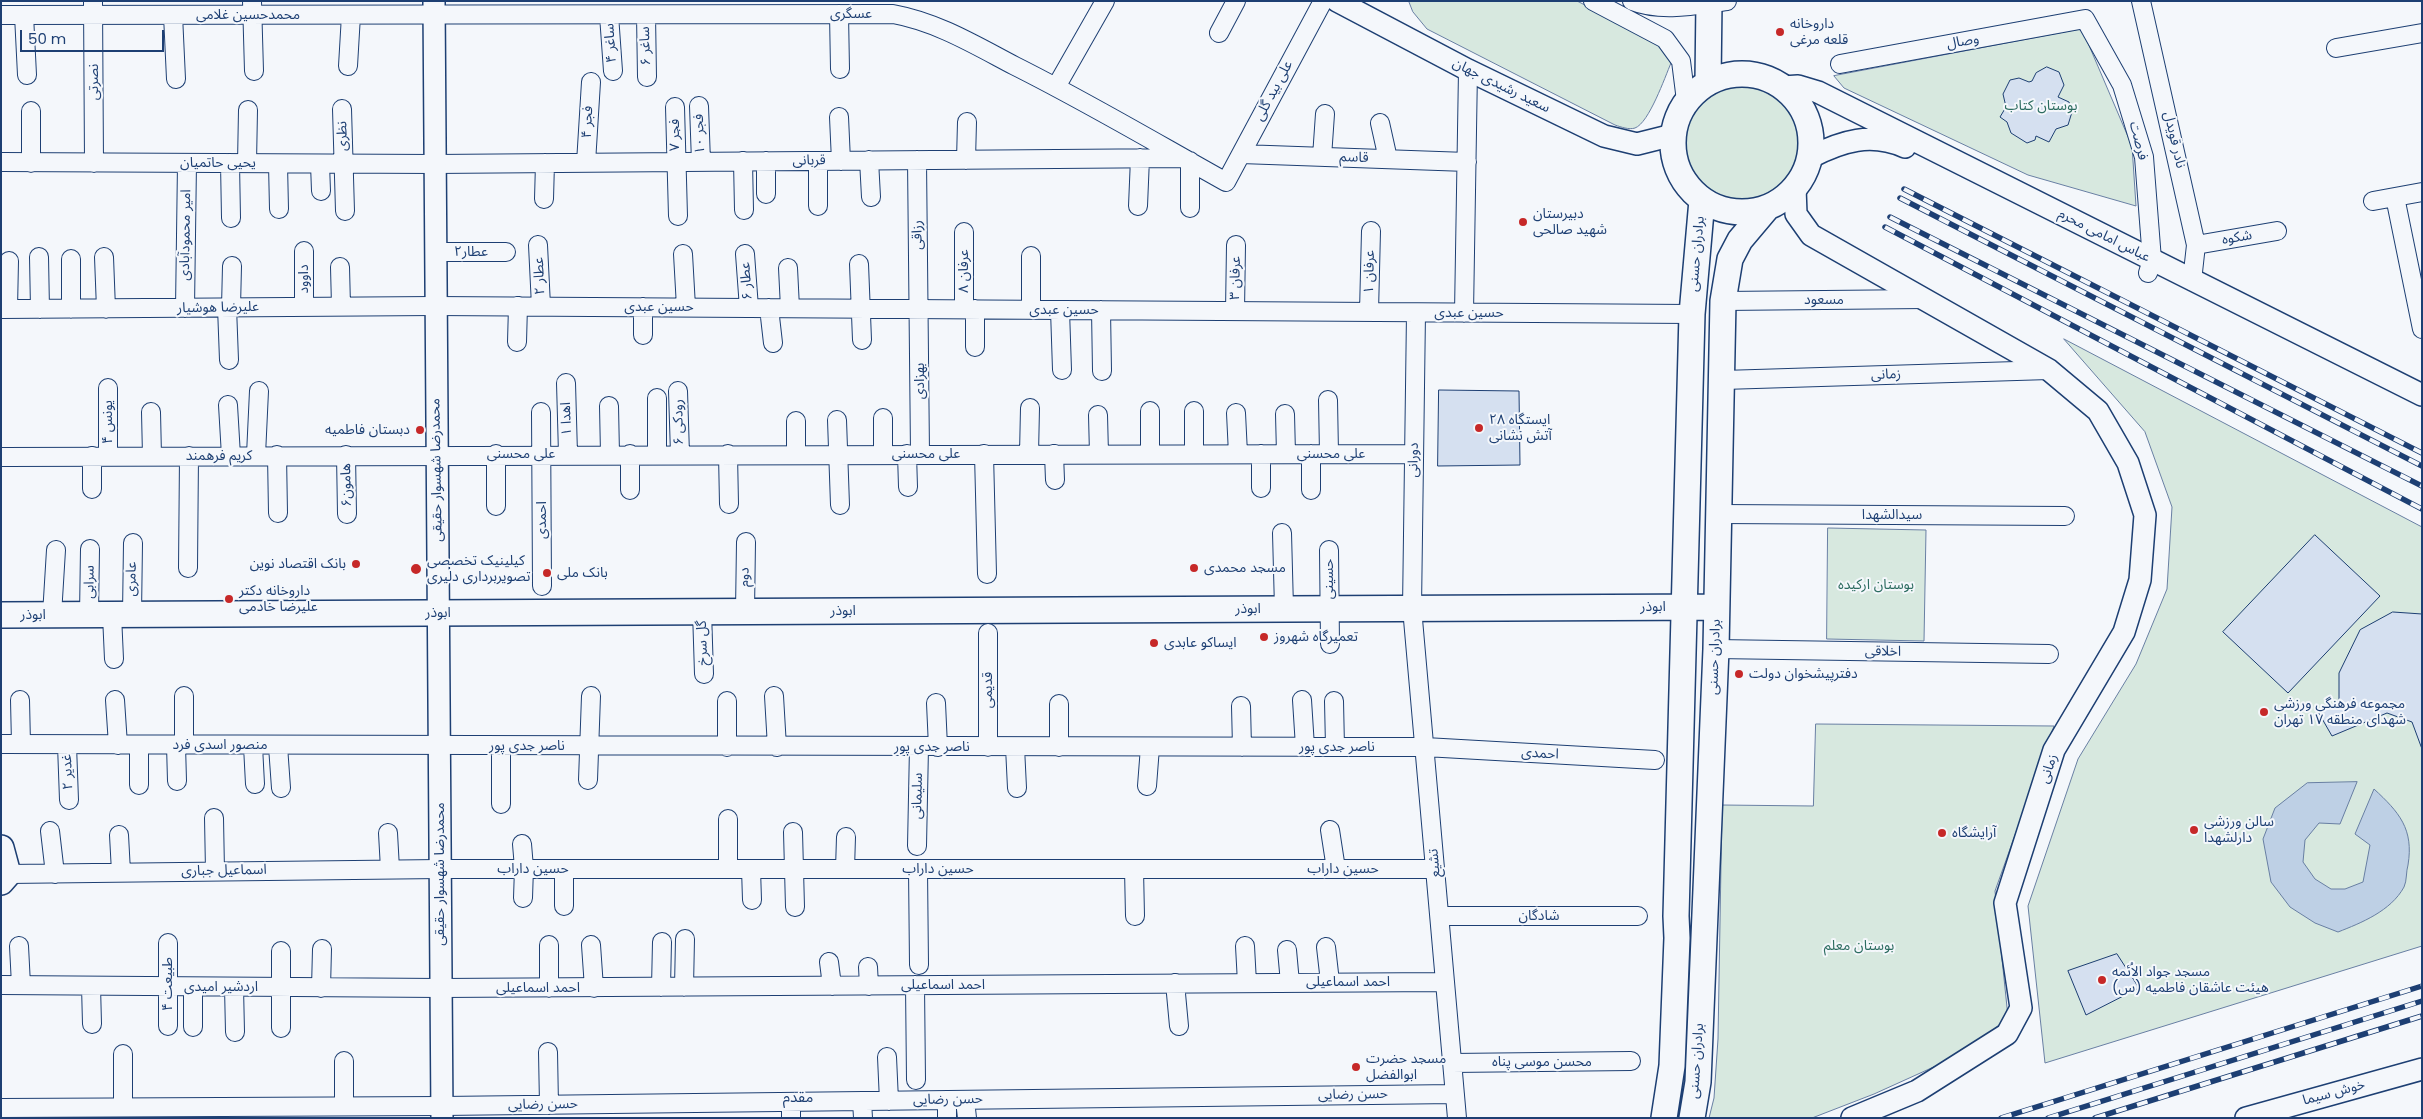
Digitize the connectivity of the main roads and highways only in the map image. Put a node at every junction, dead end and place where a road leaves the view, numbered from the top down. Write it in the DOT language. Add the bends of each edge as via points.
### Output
graph roads {
  1 [pos="1715,2"];
  2 [pos="1708,82"];
  3 [pos="1702,200"];
  4 [pos="1766,208"];
  5 [pos="1688,479"];
  6 [pos="1720,480"];
  7 [pos="1684,606"];
  8 [pos="1716,607"];
  9 [pos="1,615"];
  10 [pos="1,848"];
  11 [pos="4,878"];
  12 [pos="1664,1118"];
  13 [pos="1692,1118"];
  1 -- 2 [label="main road"];
  2 -- 3 [label="main road" via="1686,101 1672,135 1678,171"];
  2 -- 4 [label="main road" via="1722,76 1752,74 1766,77 1798,100 1807,118 1812,137 1805,173 1782,200"];
  3 -- 4 [label="main road" via="1722,209 1745,212"];
  3 -- 5 [label="main road, برادران حسنی" via="1692,314"];
  4 -- 6 [label="main road, برادران حسنی" via="1740,240 1730,259 1723,301"];
  5 -- 6 [label="main road"];
  5 -- 7 [label="main road, برادران حسنی"];
  6 -- 8 [label="main road, برادران حسنی"];
  7 -- 8 [label="main road, ابوذر"];
  7 -- 9 [label="main road, ابوذر"];
  7 -- 12 [label="main road, برادران حسنی" via="1678,938 1672,1066"];
  8 -- 13 [label="main road, برادران حسنی" via="1698,1082"];
  10 -- 11 [label="main road"];
}
